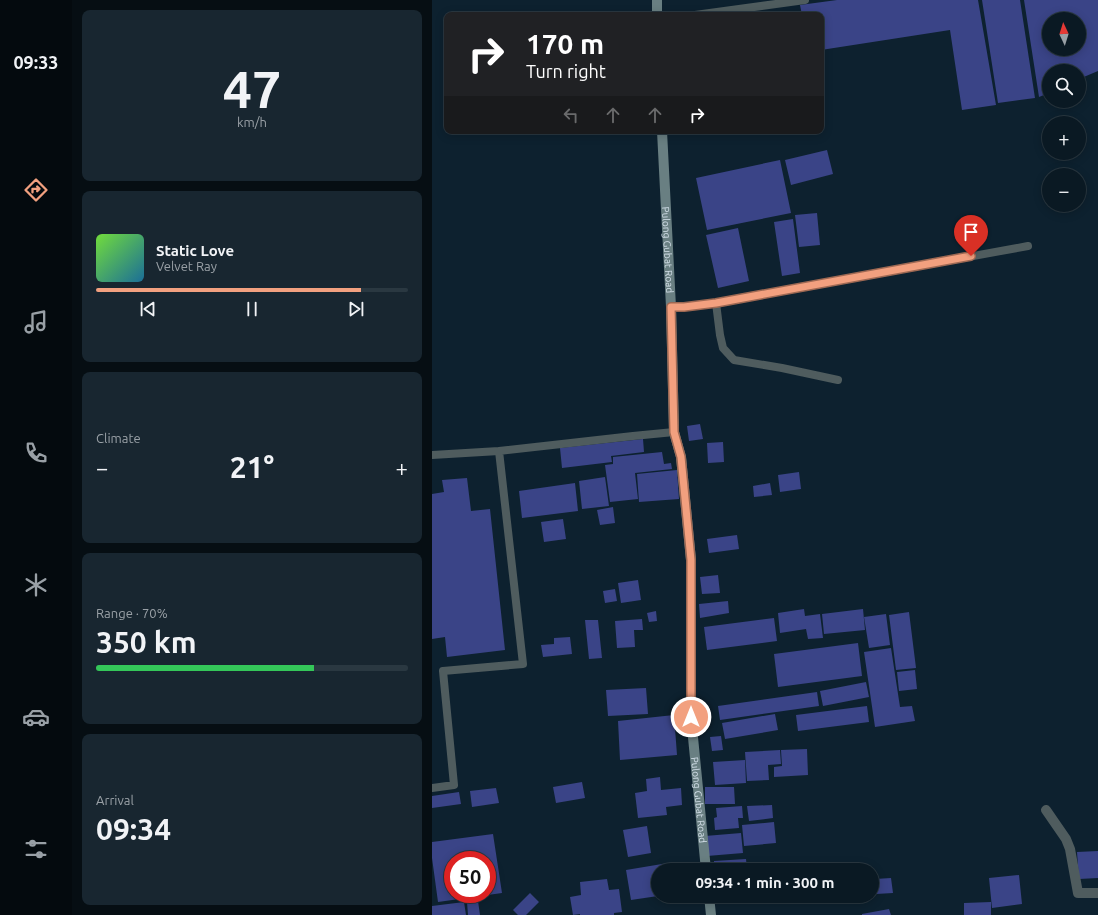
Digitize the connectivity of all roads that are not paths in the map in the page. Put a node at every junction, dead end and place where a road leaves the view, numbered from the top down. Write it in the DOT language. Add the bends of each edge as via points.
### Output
graph roads {
  1 [pos="657,0"];
  2 [pos="805,0"];
  3 [pos="657,12"];
  4 [pos="717,12"];
  5 [pos="662,134"];
  6 [pos="1028,246"];
  7 [pos="716,303"];
  8 [pos="671,307"];
  9 [pos="838,380"];
  10 [pos="674,432"];
  11 [pos="500,451"];
  12 [pos="432,455"];
  13 [pos="432,788"];
  14 [pos="1046,810"];
  15 [pos="705,863"];
  16 [pos="1098,893"];
  17 [pos="710,903"];
  18 [pos="711,915"];
  1 -- 3 [label="main road"];
  2 -- 4 [label="lane"];
  5 -- 8 [label="main road, Pulong Gubat Road"];
  6 -- 7 [label="lane"];
  7 -- 8 [label="lane"];
  7 -- 9 [label="lane" via="723,348 734,360"];
  8 -- 10 [label="main road, Pulong Gubat Road"];
  10 -- 11 [label="lane"];
  10 -- 15 [label="main road, Pulong Gubat Road" via="681,457 691,560 691,717"];
  11 -- 12 [label="lane"];
  11 -- 13 [label="lane" via="523,664 443,671 454,785"];
  14 -- 16 [label="street" via="1070,849 1078,893"];
  17 -- 18 [label="main road"];
}
